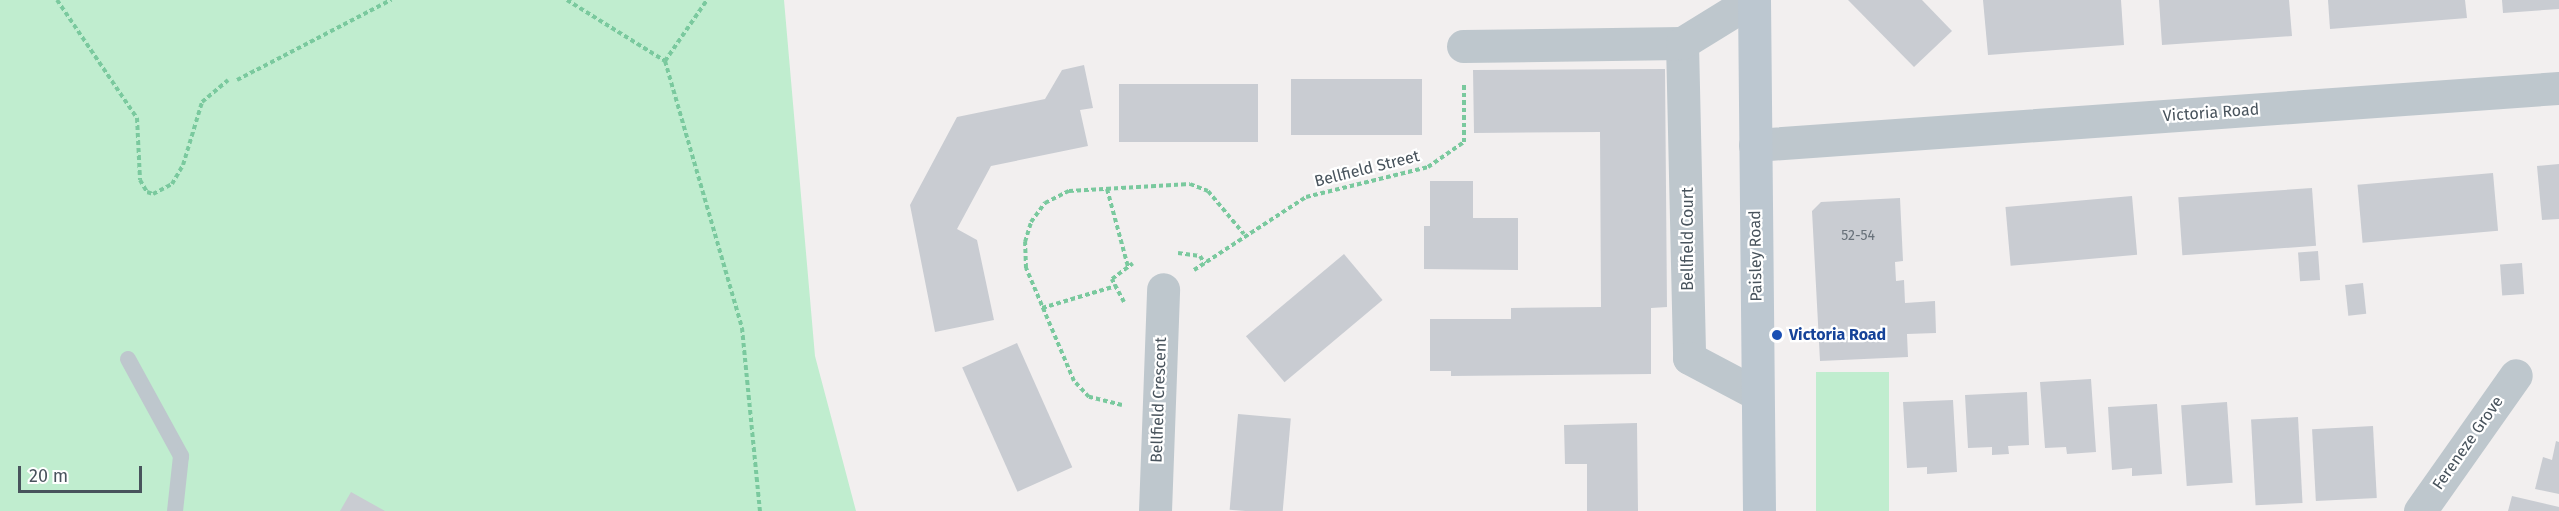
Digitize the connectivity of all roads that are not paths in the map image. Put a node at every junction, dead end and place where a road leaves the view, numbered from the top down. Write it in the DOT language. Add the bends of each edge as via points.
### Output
graph roads {
  1 [pos="1753,0"];
  2 [pos="1682,44"];
  3 [pos="1463,46"];
  4 [pos="2559,88"];
  5 [pos="1755,145"];
  6 [pos="1163,289"];
  7 [pos="128,359"];
  8 [pos="2516,375"];
  9 [pos="1757,394"];
  10 [pos="175,511"];
  11 [pos="1155,511"];
  12 [pos="1759,511"];
  13 [pos="2420,511"];
  1 -- 2 [label="street"];
  1 -- 5 [label="main road, Paisley Road"];
  2 -- 3 [label="street"];
  2 -- 9 [label="street, Bellfield Court" via="1689,358"];
  4 -- 5 [label="street, Victoria Road"];
  5 -- 9 [label="main road, Paisley Road"];
  6 -- 11 [label="street, Bellfield Crescent"];
  7 -- 10 [label="lane" via="181,456"];
  8 -- 13 [label="street, Fereneze Grove"];
  9 -- 12 [label="main road, Paisley Road"];
}
